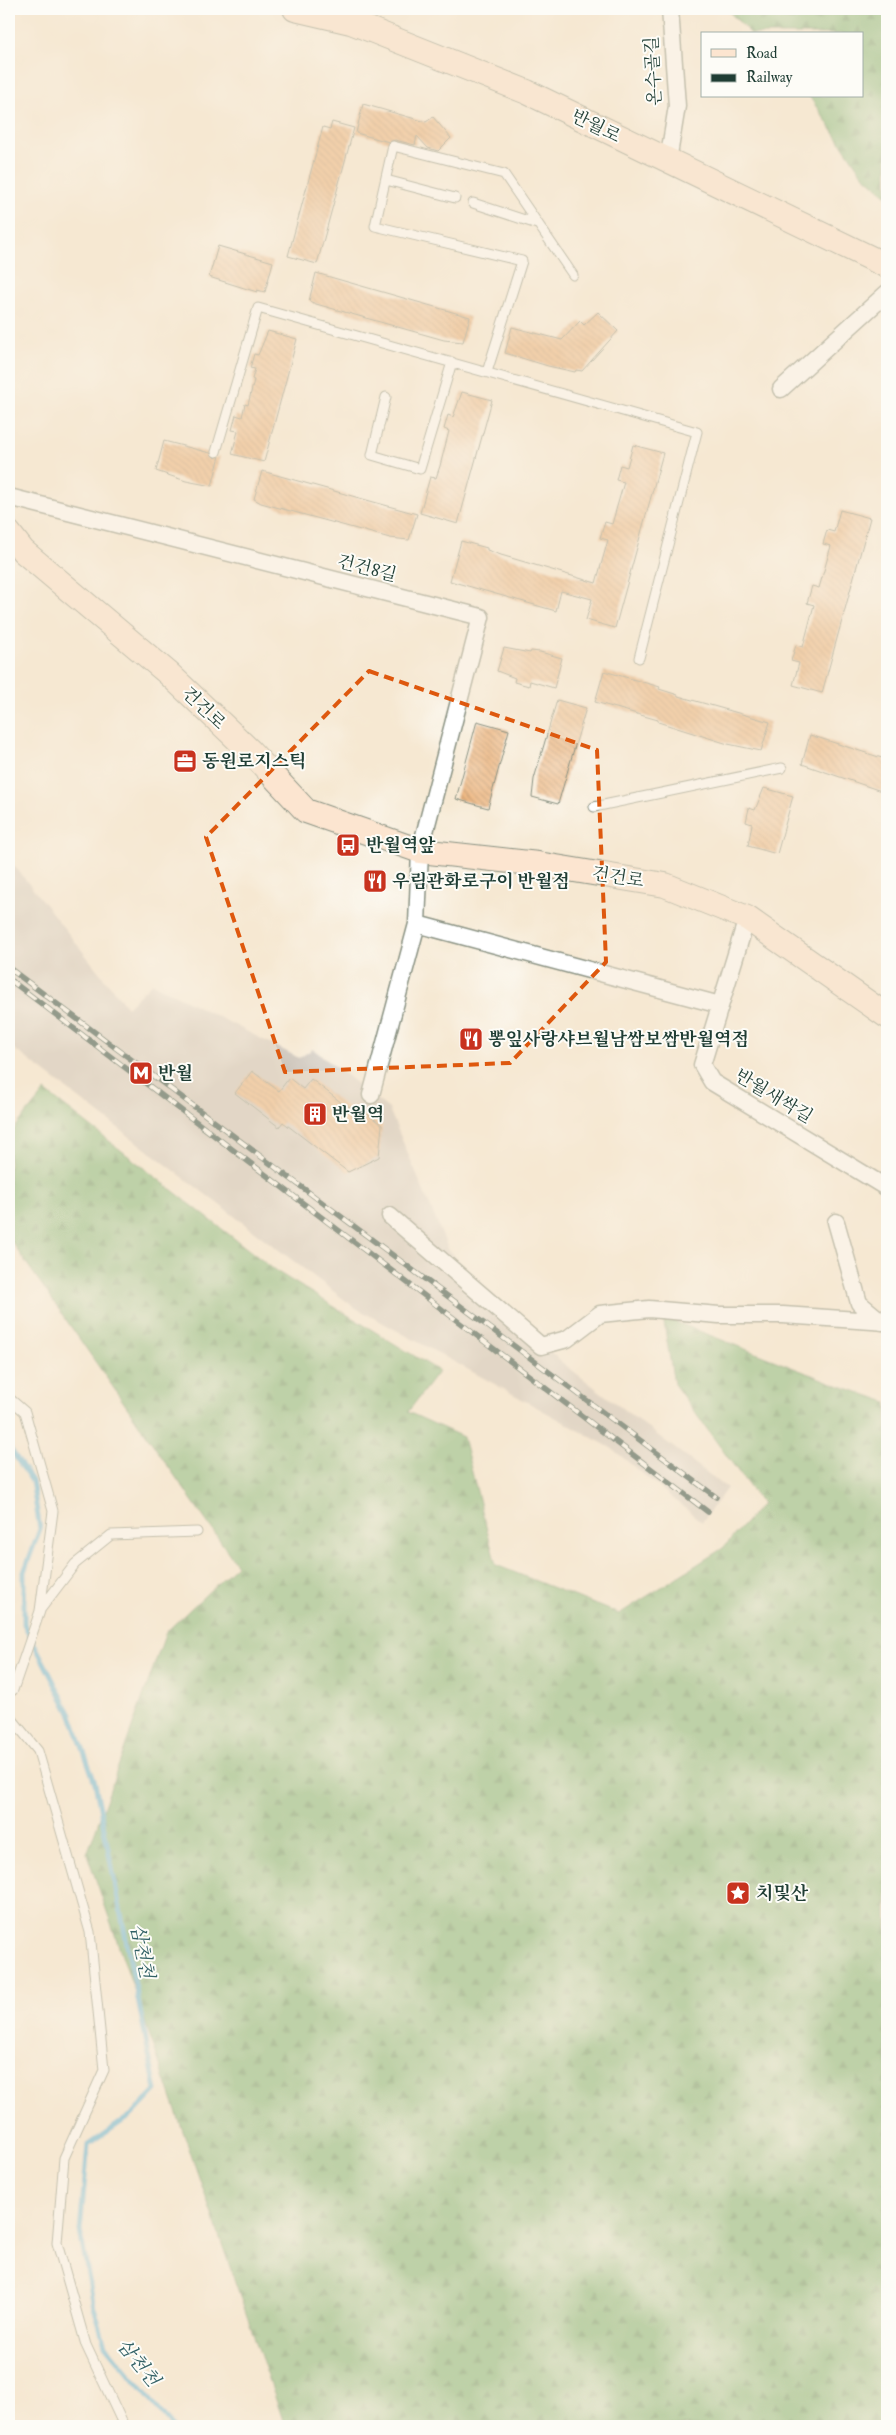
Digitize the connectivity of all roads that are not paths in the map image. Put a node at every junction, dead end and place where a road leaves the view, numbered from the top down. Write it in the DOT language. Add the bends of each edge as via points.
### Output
graph roads {
  1 [pos="670,9"];
  2 [pos="307,10"];
  3 [pos="668,161"];
  4 [pos="386,180"];
  5 [pos="455,198"];
  6 [pos="473,203"];
  7 [pos="537,224"];
  8 [pos="887,266"];
  9 [pos="573,275"];
  10 [pos="887,293"];
  11 [pos="452,362"];
  12 [pos="487,372"];
  13 [pos="781,389"];
  14 [pos="386,396"];
  15 [pos="216,452"];
  16 [pos="9,497"];
  17 [pos="9,533"];
  18 [pos="639,658"];
  19 [pos="782,768"];
  20 [pos="594,807"];
  21 [pos="420,851"];
  22 [pos="747,918"];
  23 [pos="417,924"];
  24 [pos="720,1005"];
  25 [pos="887,1016"];
  26 [pos="371,1095"];
  27 [pos="887,1188"];
  28 [pos="390,1216"];
  29 [pos="836,1222"];
  30 [pos="884,1322"];
  31 [pos="9,1398"];
  32 [pos="197,1532"];
  33 [pos="40,1611"];
  34 [pos="11,1691"];
  35 [pos="9,1715"];
  36 [pos="124,2426"];
  1 -- 3 [label="street, 온수골길" via="677,106"];
  2 -- 3 [label="street, 반월로" via="351,22 527,92"];
  3 -- 8 [label="street, 반월로"];
  4 -- 5 [label="lane"];
  4 -- 7 [label="lane" via="393,146 504,174"];
  4 -- 12 [label="lane" via="375,226 522,261"];
  6 -- 7 [label="lane"];
  7 -- 9 [label="lane"];
  10 -- 13 [label="street"];
  11 -- 12 [label="lane"];
  11 -- 14 [label="lane" via="420,469 372,455"];
  11 -- 15 [label="lane" via="258,308"];
  12 -- 18 [label="lane" via="697,432"];
  16 -- 21 [label="street, 건건8길" via="481,618"];
  17 -- 21 [label="street, 건건로" via="23,551 169,674 250,751 306,811"];
  19 -- 20 [label="lane"];
  21 -- 22 [label="street, 건건로" via="538,864 665,885"];
  21 -- 23 [label="street"];
  22 -- 24 [label="street, 반월새싹길"];
  22 -- 25 [label="street, 건건로"];
  23 -- 24 [label="street"];
  23 -- 26 [label="street"];
  24 -- 27 [label="street, 반월새싹길" via="702,1065 712,1082"];
  28 -- 30 [label="street" via="541,1346 567,1339 600,1314 649,1308 718,1315 783,1315"];
  29 -- 30 [label="street" via="859,1303"];
  31 -- 33 [label="lane" via="25,1412 53,1511"];
  32 -- 33 [label="lane" via="111,1535 75,1564"];
  33 -- 34 [label="lane"];
  35 -- 36 [label="lane" via="38,1751 90,1932 104,2070 64,2158 57,2243 86,2345"];
}
